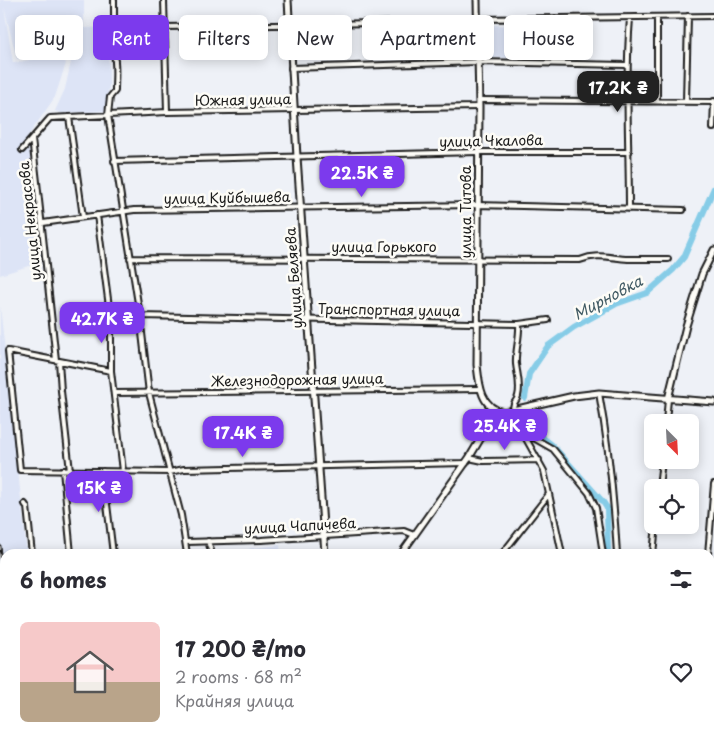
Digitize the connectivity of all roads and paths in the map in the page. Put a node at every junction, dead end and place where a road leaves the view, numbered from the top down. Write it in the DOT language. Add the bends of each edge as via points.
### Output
graph roads {
  1 [pos="114,0"];
  2 [pos="164,0"];
  3 [pos="288,0"];
  4 [pos="478,0"];
  5 [pos="165,15"];
  6 [pos="288,15"];
  7 [pos="477,15"];
  8 [pos="688,16"];
  9 [pos="714,16"];
  10 [pos="658,17"];
  11 [pos="630,18"];
  12 [pos="494,20"];
  13 [pos="278,24"];
  14 [pos="169,27"];
  15 [pos="166,60"];
  16 [pos="290,60"];
  17 [pos="478,62"];
  18 [pos="626,64"];
  19 [pos="291,68"];
  20 [pos="479,100"];
  21 [pos="627,100"];
  22 [pos="657,101"];
  23 [pos="686,101"];
  24 [pos="714,102"];
  25 [pos="479,107"];
  26 [pos="294,111"];
  27 [pos="167,112"];
  28 [pos="108,115"];
  29 [pos="69,117"];
  30 [pos="713,128"];
  31 [pos="32,139"];
  32 [pos="22,150"];
  33 [pos="478,152"];
  34 [pos="629,152"];
  35 [pos="296,157"];
  36 [pos="114,161"];
  37 [pos="477,205"];
  38 [pos="300,209"];
  39 [pos="628,209"];
  40 [pos="682,210"];
  41 [pos="122,211"];
  42 [pos="97,215"];
  43 [pos="83,217"];
  44 [pos="43,223"];
  45 [pos="714,250"];
  46 [pos="130,258"];
  47 [pos="304,258"];
  48 [pos="477,259"];
  49 [pos="668,259"];
  50 [pos="140,316"];
  51 [pos="308,319"];
  52 [pos="548,320"];
  53 [pos="477,323"];
  54 [pos="519,324"];
  55 [pos="58,361"];
  56 [pos="110,371"];
  57 [pos="480,389"];
  58 [pos="313,391"];
  59 [pos="114,393"];
  60 [pos="149,393"];
  61 [pos="599,393"];
  62 [pos="668,398"];
  63 [pos="714,402"];
  64 [pos="513,410"];
  65 [pos="496,411"];
  66 [pos="504,412"];
  67 [pos="667,414"];
  68 [pos="518,429"];
  69 [pos="469,458"];
  70 [pos="539,460"];
  71 [pos="466,463"];
  72 [pos="319,466"];
  73 [pos="63,470"];
  74 [pos="70,471"];
  75 [pos="103,471"];
  76 [pos="123,471"];
  77 [pos="170,472"];
  78 [pos="714,484"];
  79 [pos="549,494"];
  80 [pos="25,504"];
  81 [pos="655,534"];
  82 [pos="414,535"];
  83 [pos="324,536"];
  84 [pos="208,541"];
  85 [pos="186,542"];
  86 [pos="31,549"];
  87 [pos="71,549"];
  88 [pos="111,549"];
  89 [pos="187,549"];
  90 [pos="210,549"];
  91 [pos="325,549"];
  92 [pos="404,549"];
  93 [pos="506,549"];
  94 [pos="561,549"];
  95 [pos="602,549"];
  96 [pos="616,549"];
  97 [pos="654,549"];
  98 [pos="708,549"];
  1 -- 28 [label="street" via="115,91 110,97"];
  2 -- 5 [label="street"];
  3 -- 6 [label="main road, улица Беляева"];
  4 -- 7 [label="main road, улица Титова"];
  8 -- 9 [label="street"];
  8 -- 10 [label="street"];
  8 -- 23 [label="street"];
  10 -- 11 [label="street"];
  10 -- 22 [label="street"];
  11 -- 12 [label="street"];
  11 -- 18 [label="street"];
  13 -- 14 [label="street"];
  15 -- 27 [label="street"];
  16 -- 19 [label="main road, улица Беляева"];
  17 -- 18 [label="street"];
  17 -- 19 [label="street"];
  17 -- 20 [label="main road, улица Титова"];
  18 -- 21 [label="street"];
  19 -- 26 [label="main road, улица Беляева"];
  20 -- 21 [label="street"];
  20 -- 25 [label="main road, улица Титова"];
  21 -- 22 [label="street"];
  21 -- 34 [label="street"];
  22 -- 23 [label="street"];
  23 -- 24 [label="street"];
  24 -- 30 [label="street"];
  25 -- 26 [label="street, Южная улица"];
  25 -- 33 [label="main road, улица Титова"];
  26 -- 27 [label="street, Южная улица"];
  26 -- 35 [label="main road, улица Беляева"];
  27 -- 28 [label="street, Южная улица"];
  28 -- 29 [label="street, Южная улица"];
  28 -- 36 [label="street"];
  29 -- 31 [label="street, Южная улица" via="50,118"];
  29 -- 43 [label="street"];
  31 -- 32 [label="street, Южная улица"];
  31 -- 44 [label="street, улица Некрасова"];
  33 -- 34 [label="street, улица Чкалова"];
  33 -- 35 [label="street, улица Чкалова"];
  33 -- 37 [label="main road, улица Титова"];
  34 -- 39 [label="street"];
  35 -- 36 [label="street, улица Чкалова"];
  35 -- 38 [label="main road, улица Беляева"];
  36 -- 41 [label="street"];
  37 -- 38 [label="street, улица Куйбышева"];
  37 -- 39 [label="street, улица Куйбышева"];
  37 -- 48 [label="main road, улица Титова"];
  38 -- 41 [label="street, улица Куйбышева"];
  38 -- 47 [label="main road, улица Беляева"];
  39 -- 40 [label="street, улица Куйбышева"];
  41 -- 42 [label="street, улица Куйбышева"];
  41 -- 46 [label="street"];
  42 -- 43 [label="street, улица Куйбышева"];
  42 -- 56 [label="street" via="111,322"];
  43 -- 44 [label="street, улица Куйбышева"];
  44 -- 55 [label="street, улица Некрасова"];
  45 -- 62 [label="main road" via="702,274"];
  46 -- 47 [label="street, улица Горького"];
  46 -- 50 [label="street"];
  47 -- 48 [label="street, улица Горького"];
  47 -- 51 [label="main road, улица Беляева"];
  48 -- 49 [label="street, улица Горького" via="580,260 607,255 625,259"];
  48 -- 53 [label="main road, улица Титова"];
  50 -- 51 [label="street, Транспортная улица"];
  50 -- 60 [label="street"];
  51 -- 53 [label="street, Транспортная улица"];
  51 -- 58 [label="main road, улица Беляева"];
  52 -- 54 [label="street, Транспортная улица"];
  53 -- 54 [label="street, Транспортная улица"];
  53 -- 57 [label="main road, улица Титова"];
  54 -- 64 [label="street" via="518,396 513,402"];
  55 -- 56 [label="street"];
  55 -- 73 [label="street" via="8,351 20,470"];
  55 -- 74 [label="street, улица Некрасова"];
  56 -- 59 [label="street"];
  57 -- 58 [label="street, Железнодорожная улица"];
  57 -- 65 [label="main road, улица Титова"];
  58 -- 60 [label="street, Железнодорожная улица"];
  58 -- 72 [label="main road, улица Беляева"];
  59 -- 60 [label="street, Железнодорожная улица"];
  59 -- 76 [label="street"];
  60 -- 77 [label="street"];
  61 -- 62 [label="main road"];
  61 -- 64 [label="main road"];
  61 -- 96 [label="street" via="614,490"];
  62 -- 63 [label="main road"];
  62 -- 67 [label="street"];
  64 -- 66 [label="main road"];
  65 -- 66 [label="main road"];
  65 -- 69 [label="main road"];
  66 -- 68 [label="street"];
  68 -- 70 [label="street"];
  68 -- 95 [label="street" via="553,449 590,493 596,508"];
  69 -- 70 [label="street" via="483,461"];
  69 -- 71 [label="main road"];
  70 -- 79 [label="street"];
  71 -- 72 [label="street"];
  71 -- 82 [label="main road"];
  72 -- 77 [label="street"];
  72 -- 83 [label="main road, улица Беляева"];
  73 -- 74 [label="street"];
  73 -- 87 [label="street"];
  74 -- 75 [label="street"];
  75 -- 76 [label="street"];
  75 -- 88 [label="street"];
  76 -- 77 [label="street"];
  77 -- 85 [label="street"];
  78 -- 98 [label="street"];
  79 -- 93 [label="street"];
  79 -- 94 [label="street"];
  80 -- 86 [label="street"];
  81 -- 97 [label="street"];
  82 -- 83 [label="street, улица Чапичева" via="404,531"];
  82 -- 92 [label="main road"];
  83 -- 84 [label="street, улица Чапичева"];
  83 -- 91 [label="main road, улица Беляева"];
  84 -- 85 [label="street, улица Чапичева"];
  84 -- 90 [label="street"];
  85 -- 89 [label="street"];
}
